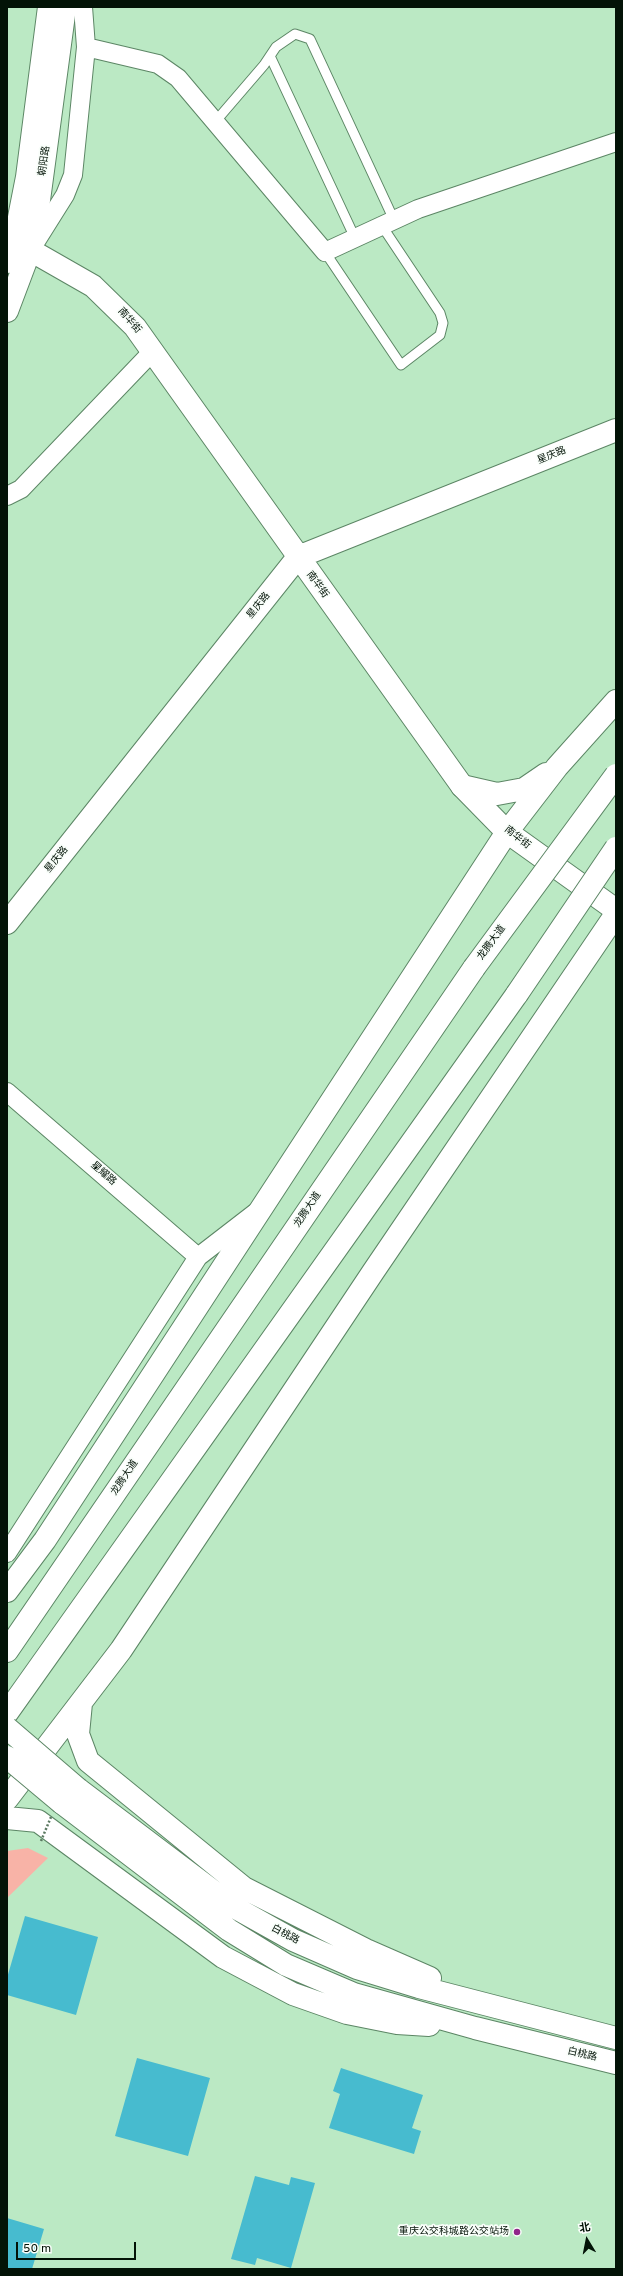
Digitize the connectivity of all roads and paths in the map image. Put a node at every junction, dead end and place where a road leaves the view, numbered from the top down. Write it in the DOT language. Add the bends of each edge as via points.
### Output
graph roads {
  1 [pos="49,7"];
  2 [pos="65,7"];
  3 [pos="83,7"];
  4 [pos="86,46"];
  5 [pos="270,56"];
  6 [pos="216,122"];
  7 [pos="616,142"];
  8 [pos="388,223"];
  9 [pos="355,238"];
  10 [pos="15,249"];
  11 [pos="325,252"];
  12 [pos="7,311"];
  13 [pos="153,351"];
  14 [pos="616,430"];
  15 [pos="7,496"];
  16 [pos="298,557"];
  17 [pos="616,701"];
  18 [pos="557,767"];
  19 [pos="616,775"];
  20 [pos="462,786"];
  21 [pos="507,832"];
  22 [pos="616,848"];
  23 [pos="616,874"];
  24 [pos="616,910"];
  25 [pos="616,914"];
  26 [pos="7,923"];
  27 [pos="542,958"];
  28 [pos="7,1092"];
  29 [pos="265,1205"];
  30 [pos="198,1256"];
  31 [pos="7,1552"];
  32 [pos="7,1591"];
  33 [pos="7,1651"];
  34 [pos="81,1702"];
  35 [pos="7,1713"];
  36 [pos="7,1728"];
  37 [pos="7,1756"];
  38 [pos="7,1799"];
  39 [pos="7,1818"];
  40 [pos="490,2004"];
  41 [pos="475,2028"];
  42 [pos="616,2038"];
  43 [pos="565,2051"];
  44 [pos="616,2063"];
  45 [pos="616,2073"];
  1 -- 10 [label="main road, 朝阳路"];
  2 -- 10 [label="main road, 朝阳路" via="43,178"];
  3 -- 4 [label="street"];
  4 -- 6 [label="street" via="158,64 178,78"];
  4 -- 10 [label="street" via="71,180 65,195"];
  5 -- 6 [label="lane"];
  5 -- 8 [label="lane" via="276,46 295,34 310,39"];
  5 -- 9 [label="lane"];
  6 -- 11 [label="street"];
  7 -- 8 [label="street" via="418,209"];
  8 -- 9 [label="street"];
  8 -- 11 [label="lane" via="440,313 443,323 440,334 401,365"];
  9 -- 11 [label="street"];
  10 -- 12 [label="main road, 朝阳路"];
  10 -- 13 [label="main road, 南华街" via="93,286 114,305"];
  13 -- 15 [label="street" via="21,489"];
  13 -- 16 [label="main road, 南华街"];
  14 -- 16 [label="main road, 星庆路"];
  16 -- 20 [label="main road, 南华街"];
  16 -- 26 [label="main road, 星庆路"];
  17 -- 18 [label="main road"];
  18 -- 20 [label="main road" via="524,789 497,794"];
  18 -- 21 [label="main road"];
  19 -- 33 [label="main road, 龙腾大道, bridge" via="474,968"];
  20 -- 21 [label="main road, 南华街"];
  21 -- 24 [label="main road, 南华街"];
  21 -- 29 [label="main road"];
  22 -- 27 [label="main road, bridge"];
  23 -- 27 [label="main road, bridge"];
  25 -- 34 [label="main road" via="126,1643"];
  27 -- 35 [label="main road, bridge"];
  28 -- 30 [label="street, 星耀路"];
  29 -- 30 [label="street"];
  29 -- 32 [label="main road" via="44,1540"];
  30 -- 31 [label="street"];
  34 -- 38 [label="main road"];
  34 -- 40 [label="main road" via="78,1734 88,1761 244,1888 366,1950"];
  36 -- 40 [label="main road, 白桃路, bridge" via="78,1789 234,1907 293,1940 358,1968 419,1987"];
  37 -- 41 [label="main road, 白桃路, bridge" via="62,1804 229,1930 286,1965 354,1994"];
  39 -- 41 [label="main road" via="38,1821 223,1957 293,1994 347,2013 397,2023"];
  40 -- 42 [label="main road, 白桃路"];
  41 -- 43 [label="main road, 白桃路"];
  43 -- 44 [label="main road, 白桃路"];
  43 -- 45 [label="main road"];
}
